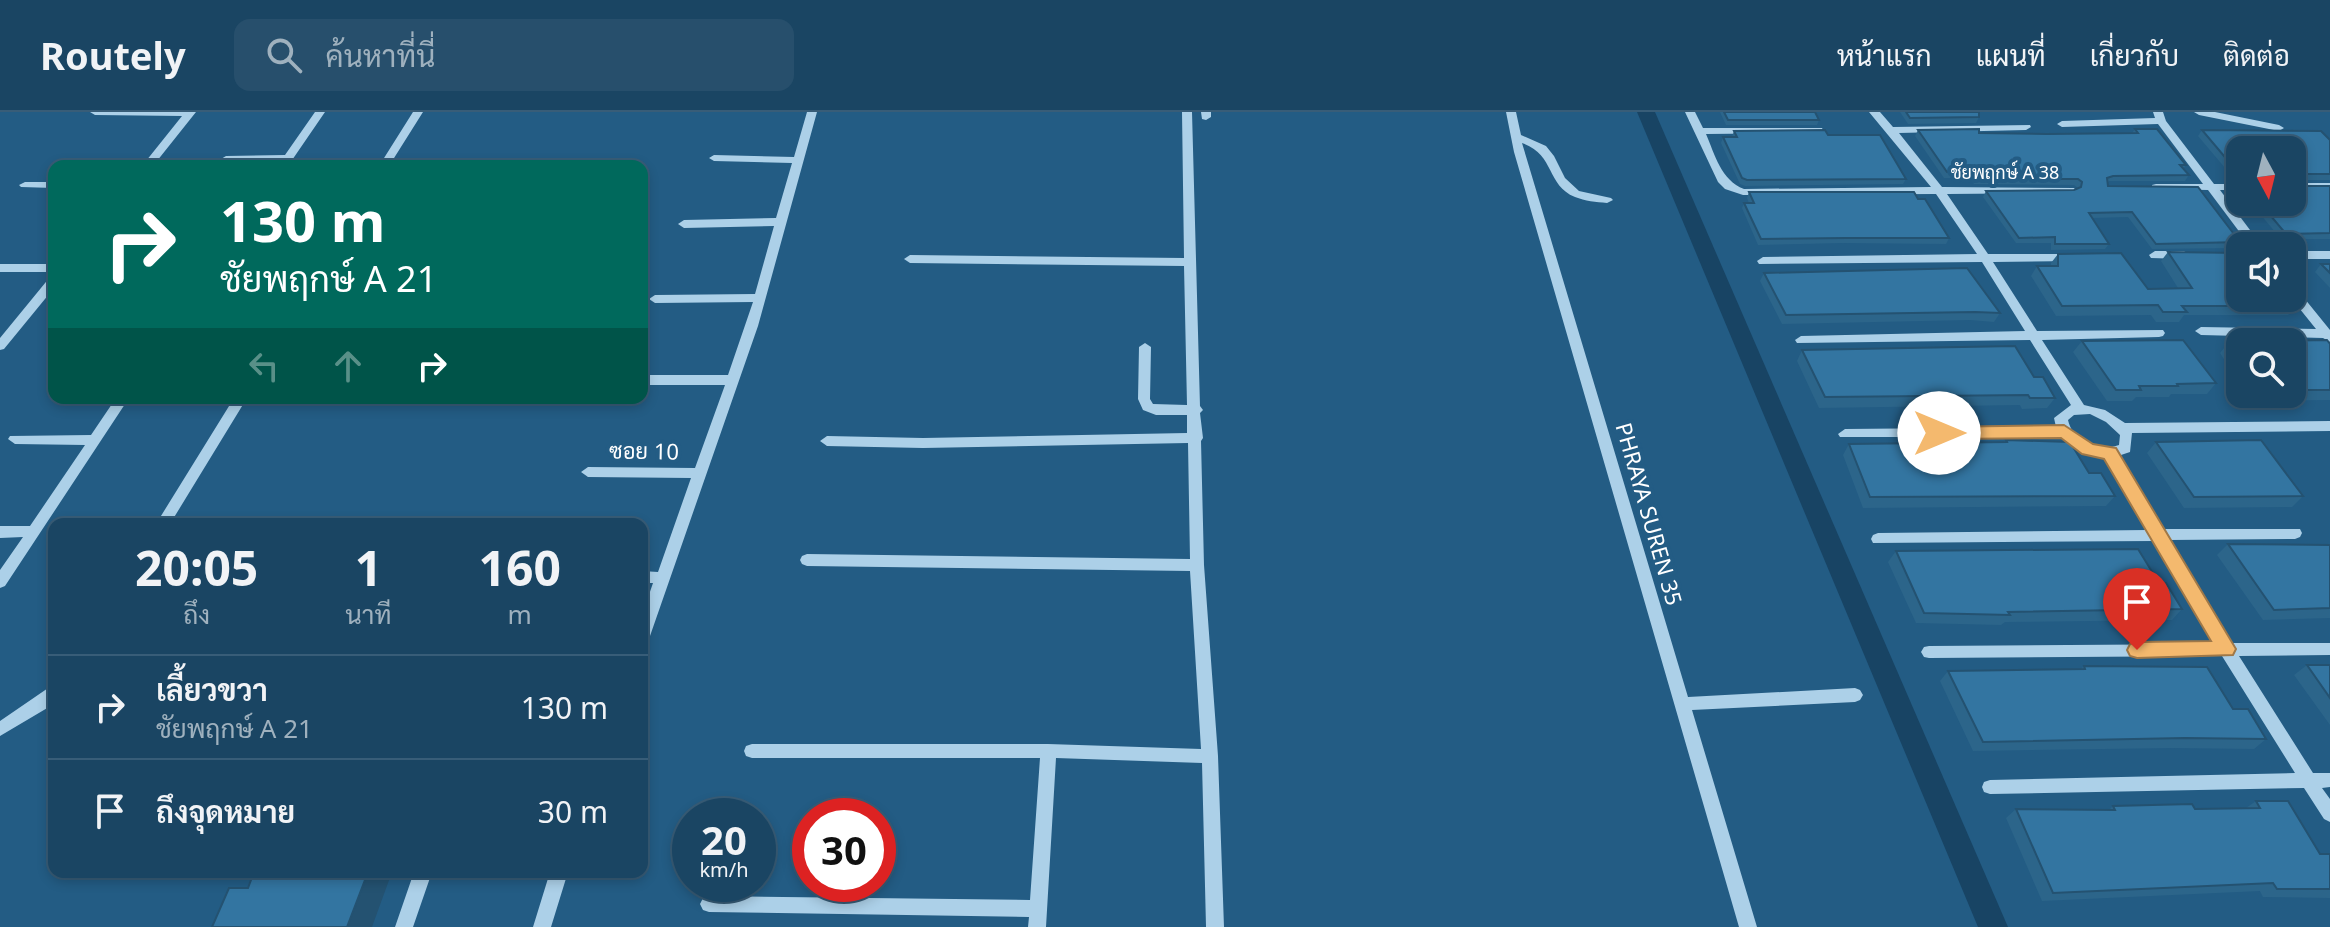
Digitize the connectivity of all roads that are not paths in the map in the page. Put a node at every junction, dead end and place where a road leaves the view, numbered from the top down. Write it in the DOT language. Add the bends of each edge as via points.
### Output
graph roads {
  1 [pos="95,112"];
  2 [pos="320,112"];
  3 [pos="418,112"];
  4 [pos="812,112"];
  5 [pos="1187,112"];
  6 [pos="1511,112"];
  7 [pos="1690,112"];
  8 [pos="1874,112"];
  9 [pos="2199,112"];
  10 [pos="191,113"];
  11 [pos="2159,117"];
  12 [pos="2062,124"];
  13 [pos="2026,127"];
  14 [pos="2279,128"];
  15 [pos="1822,130"];
  16 [pos="1894,130"];
  17 [pos="1699,131"];
  18 [pos="1516,137"];
  19 [pos="714,158"];
  20 [pos="226,159"];
  21 [pos="152,160"];
  22 [pos="246,160"];
  23 [pos="287,160"];
  24 [pos="388,160"];
  25 [pos="799,160"];
  26 [pos="25,185"];
  27 [pos="48,185"];
  28 [pos="2306,186"];
  29 [pos="2330,186"];
  30 [pos="2140,187"];
  31 [pos="2213,187"];
  32 [pos="2226,187"];
  33 [pos="2070,190"];
  34 [pos="1939,191"];
  35 [pos="1607,200"];
  36 [pos="781,222"];
  37 [pos="684,224"];
  38 [pos="2246,232"];
  39 [pos="2155,255"];
  40 [pos="2197,255"];
  41 [pos="2306,255"];
  42 [pos="2330,255"];
  43 [pos="2087,256"];
  44 [pos="910,259"];
  45 [pos="1985,260"];
  46 [pos="1763,261"];
  47 [pos="1189,262"];
  48 [pos="0,268"];
  49 [pos="48,268"];
  50 [pos="48,287"];
  51 [pos="759,298"];
  52 [pos="655,299"];
  53 [pos="2306,308"];
  54 [pos="2201,331"];
  55 [pos="2159,333"];
  56 [pos="2031,335"];
  57 [pos="2329,336"];
  58 [pos="1801,340"];
  59 [pos="0,346"];
  60 [pos="1145,347"];
  61 [pos="648,380"];
  62 [pos="732,380"];
  63 [pos="119,404"];
  64 [pos="237,404"];
  65 [pos="2080,409"];
  66 [pos="1196,410"];
  67 [pos="2330,426"];
  68 [pos="2122,428"];
  69 [pos="2064,432"];
  70 [pos="1845,434"];
  71 [pos="1196,438"];
  72 [pos="15,439"];
  73 [pos="94,440"];
  74 [pos="827,441"];
  75 [pos="2109,453"];
  76 [pos="588,472"];
  77 [pos="700,473"];
  78 [pos="167,518"];
  79 [pos="34,531"];
  80 [pos="0,532"];
  81 [pos="2157,533"];
  82 [pos="2295,533"];
  83 [pos="1878,539"];
  84 [pos="807,560"];
  85 [pos="1197,565"];
  86 [pos="648,577"];
  87 [pos="663,578"];
  88 [pos="0,582"];
  89 [pos="648,619"];
  90 [pos="2226,649"];
  91 [pos="2330,649"];
  92 [pos="1929,652"];
  93 [pos="1855,695"];
  94 [pos="48,697"];
  95 [pos="1682,704"];
  96 [pos="0,729"];
  97 [pos="752,751"];
  98 [pos="1048,751"];
  99 [pos="1210,756"];
  100 [pos="2309,780"];
  101 [pos="2330,780"];
  102 [pos="1990,787"];
  103 [pos="2330,814"];
  104 [pos="421,878"];
  105 [pos="557,878"];
  106 [pos="709,904"];
  107 [pos="1037,918"];
  108 [pos="404,927"];
  109 [pos="542,927"];
  110 [pos="1215,927"];
  111 [pos="1748,927"];
  1 -- 10 [label="street"];
  2 -- 23 [label="street"];
  3 -- 24 [label="street"];
  4 -- 25 [label="street"];
  5 -- 47 [label="street"];
  6 -- 18 [label="street, PHRAYA SUREN 35"];
  7 -- 17 [label="street, ชัยพฤกษ์ A 38"];
  8 -- 16 [label="street"];
  9 -- 14 [label="street"];
  10 -- 21 [label="street"];
  11 -- 12 [label="street"];
  11 -- 31 [label="street"];
  13 -- 16 [label="street"];
  15 -- 17 [label="street"];
  16 -- 34 [label="street"];
  17 -- 34 [label="street, ชัยพฤกษ์ A 38" via="1722,180 1743,192"];
  18 -- 35 [label="street" via="1548,152 1571,191"];
  18 -- 95 [label="street, PHRAYA SUREN 35"];
  19 -- 25 [label="street"];
  20 -- 22 [label="street"];
  25 -- 36 [label="street"];
  26 -- 27 [label="street"];
  28 -- 29 [label="street"];
  30 -- 31 [label="street"];
  31 -- 32 [label="street"];
  31 -- 38 [label="street"];
  33 -- 34 [label="street, ชัยพฤกษ์ A 38"];
  34 -- 45 [label="street"];
  36 -- 37 [label="street"];
  36 -- 51 [label="street"];
  39 -- 40 [label="street"];
  41 -- 42 [label="street"];
  43 -- 45 [label="street"];
  44 -- 47 [label="street"];
  45 -- 46 [label="street"];
  45 -- 56 [label="street"];
  47 -- 66 [label="street"];
  48 -- 49 [label="street"];
  50 -- 59 [label="street"];
  51 -- 52 [label="street"];
  51 -- 62 [label="street"];
  53 -- 57 [label="street"];
  54 -- 57 [label="street"];
  55 -- 56 [label="street"];
  56 -- 58 [label="street"];
  56 -- 65 [label="street"];
  60 -- 66 [label="street" via="1148,407"];
  61 -- 62 [label="street"];
  62 -- 77 [label="street"];
  63 -- 73 [label="street"];
  64 -- 78 [label="street"];
  65 -- 68 [label="street" via="2108,416"];
  65 -- 69 [label="street" via="2061,418"];
  66 -- 71 [label="street"];
  67 -- 68 [label="street"];
  68 -- 75 [label="street" via="2125,448"];
  69 -- 70 [label="street"];
  69 -- 75 [label="street" via="2089,450"];
  71 -- 74 [label="street"];
  71 -- 85 [label="street"];
  72 -- 73 [label="street"];
  73 -- 79 [label="street"];
  75 -- 81 [label="street"];
  76 -- 77 [label="street, ซอย 10"];
  77 -- 87 [label="street"];
  79 -- 80 [label="street"];
  79 -- 88 [label="street"];
  81 -- 82 [label="street"];
  81 -- 83 [label="street"];
  81 -- 90 [label="street"];
  84 -- 85 [label="street"];
  85 -- 99 [label="street"];
  86 -- 87 [label="street"];
  87 -- 89 [label="street"];
  90 -- 91 [label="street"];
  90 -- 92 [label="street"];
  90 -- 100 [label="street"];
  93 -- 95 [label="street"];
  94 -- 96 [label="street"];
  95 -- 111 [label="street, PHRAYA SUREN 35"];
  97 -- 98 [label="street"];
  98 -- 99 [label="street"];
  98 -- 107 [label="street"];
  99 -- 110 [label="street"];
  100 -- 101 [label="street"];
  100 -- 102 [label="street"];
  100 -- 103 [label="street"];
  104 -- 108 [label="street"];
  105 -- 109 [label="street"];
  106 -- 107 [label="street"];
}
